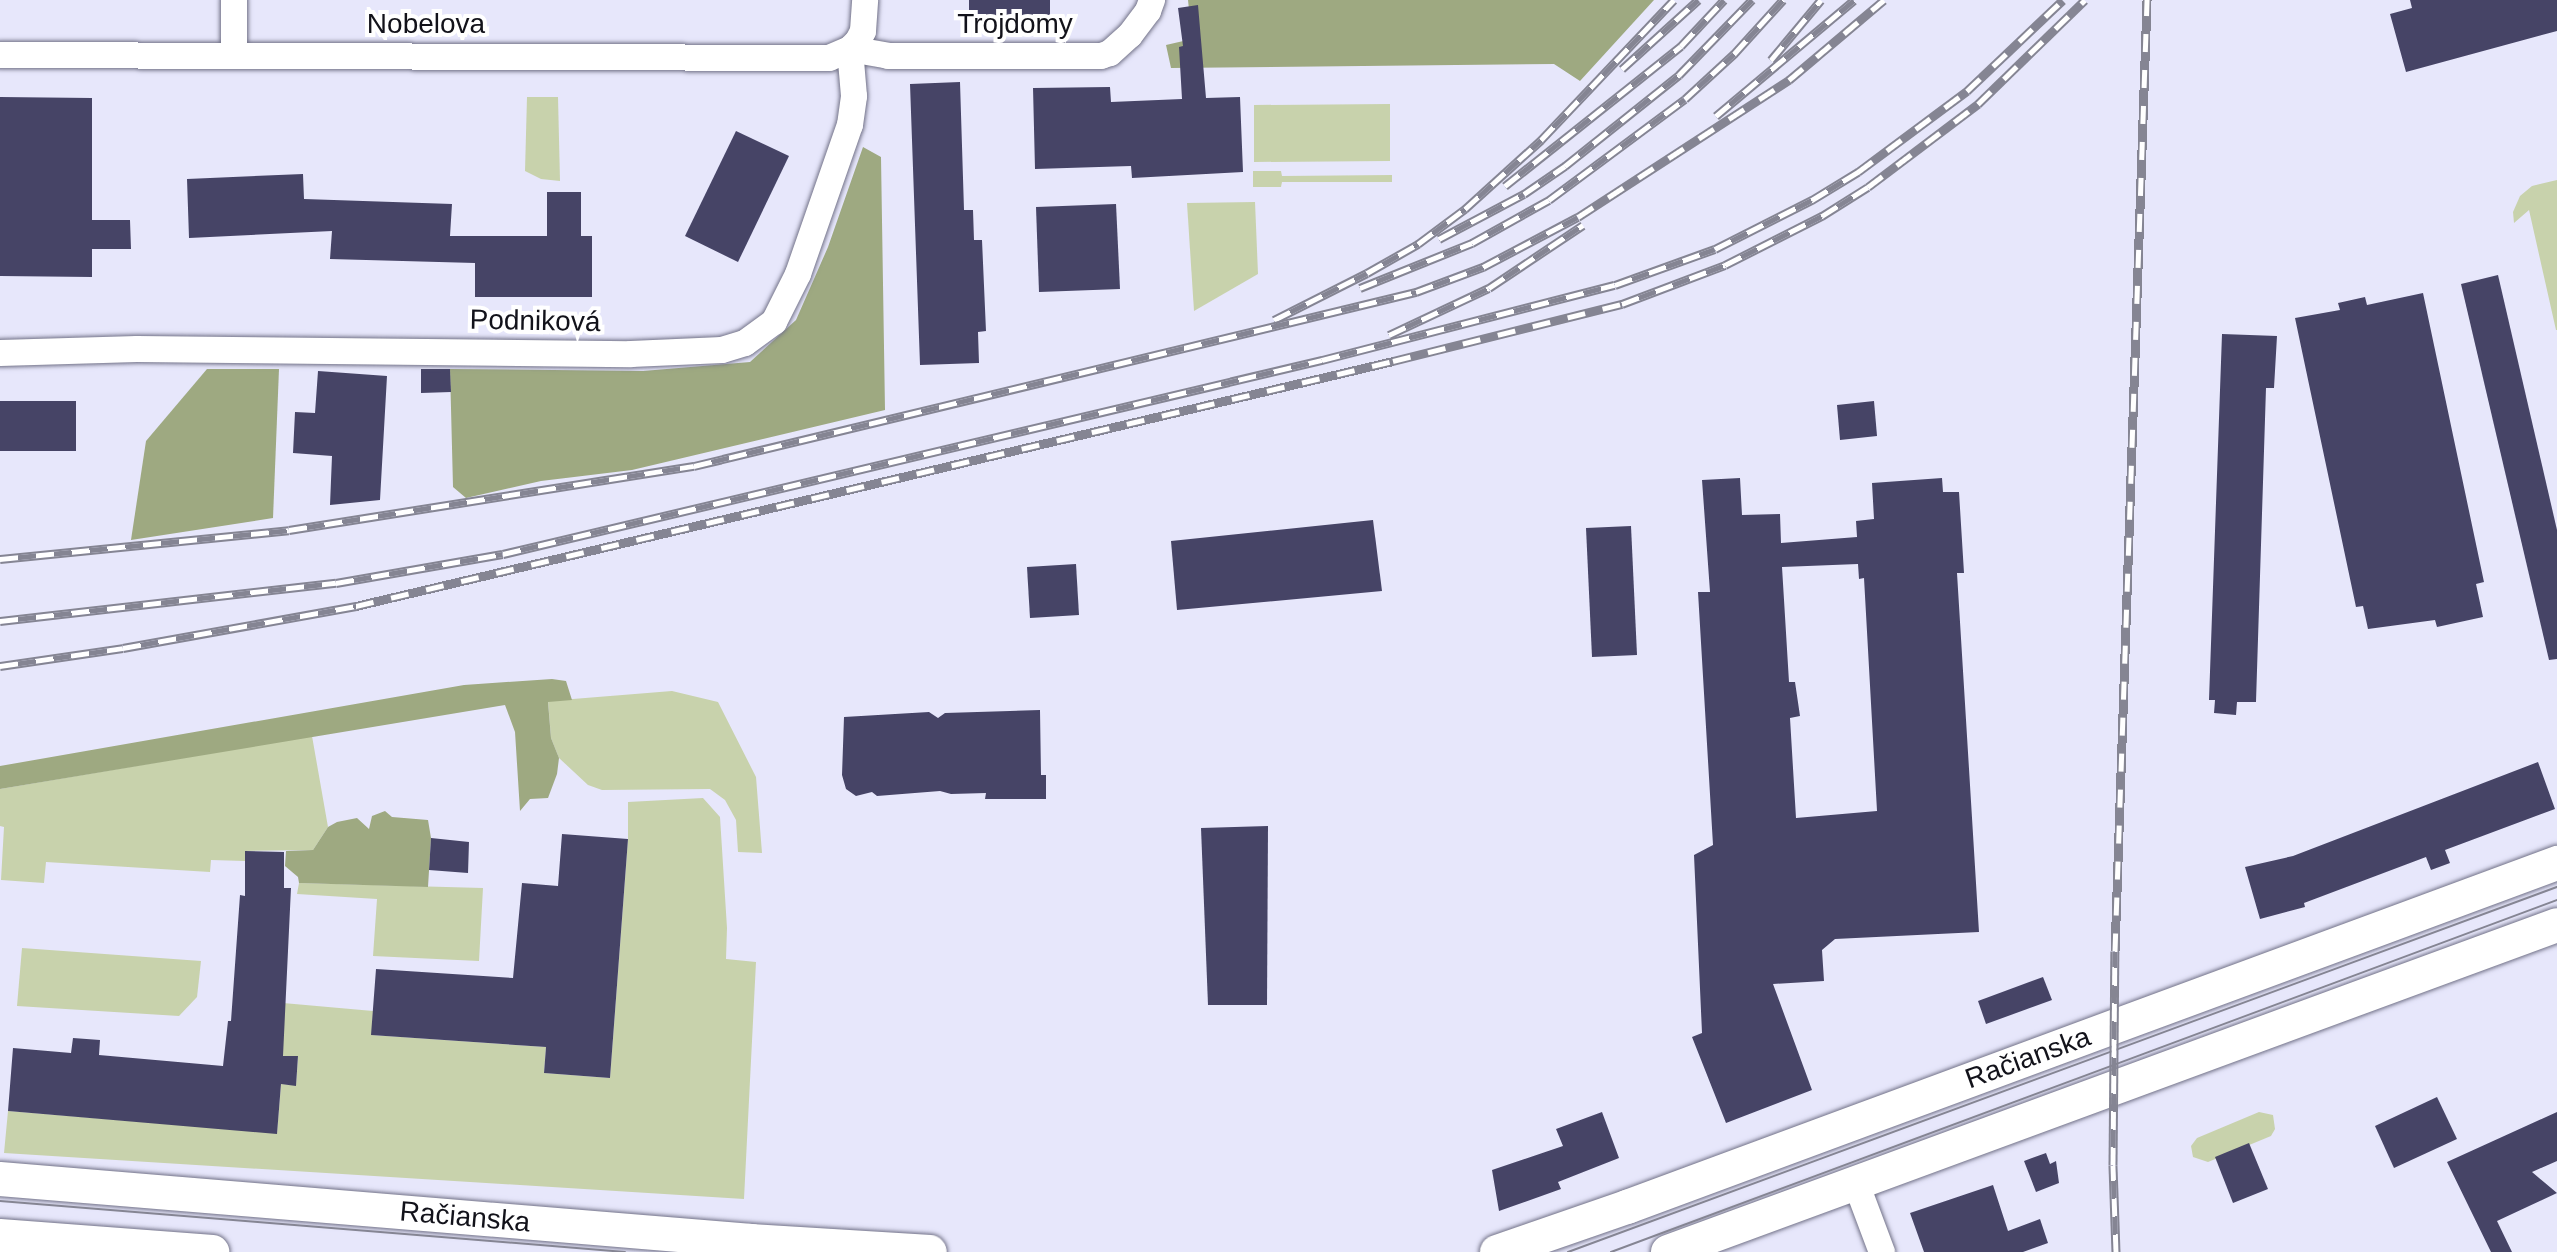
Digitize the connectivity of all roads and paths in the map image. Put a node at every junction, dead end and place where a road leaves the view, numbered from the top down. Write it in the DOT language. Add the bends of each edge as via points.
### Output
graph roads {
  1 [pos="234,0"];
  2 [pos="865,0"];
  3 [pos="1152,0"];
  4 [pos="850,49"];
  5 [pos="0,55"];
  6 [pos="234,55"];
  7 [pos="0,353"];
  8 [pos="2557,863"];
  9 [pos="2557,925"];
  10 [pos="0,1179"];
  11 [pos="1856,1183"];
  12 [pos="0,1236"];
  13 [pos="212,1252"];
  14 [pos="930,1252"];
  15 [pos="1497,1252"];
  16 [pos="1668,1252"];
  17 [pos="1882,1252"];
  1 -- 6 [label="street"];
  2 -- 4 [label="street" via="863,31"];
  3 -- 4 [label="street, Trojdomy" via="1130,35 1101,56 888,56"];
  4 -- 6 [label="street, Nobelova" via="811,59"];
  4 -- 7 [label="street, Podniková" via="850,125 798,274 774,322 745,343 722,350 631,354 137,349"];
  5 -- 6 [label="street, Nobelova"];
  8 -- 15 [label="main road, Račianska"];
  9 -- 11 [label="main road, Račianska"];
  10 -- 14 [label="main road, Račianska"];
  11 -- 16 [label="main road, Račianska"];
  11 -- 17 [label="street"];
  12 -- 13 [label="main road"];
}
